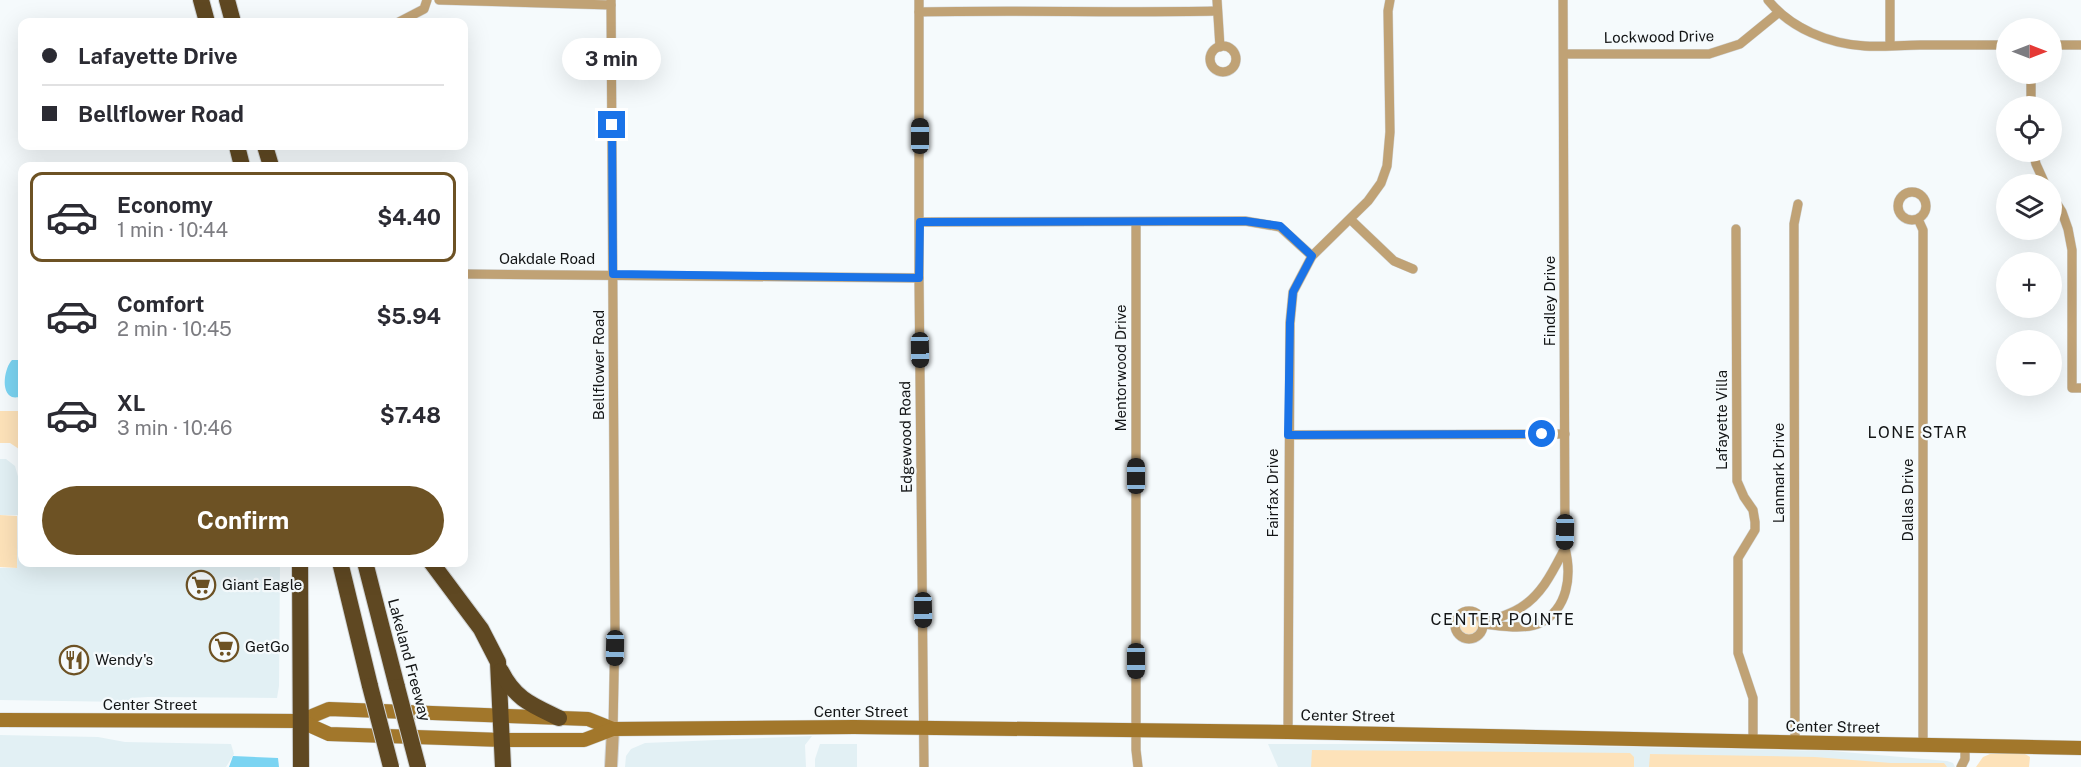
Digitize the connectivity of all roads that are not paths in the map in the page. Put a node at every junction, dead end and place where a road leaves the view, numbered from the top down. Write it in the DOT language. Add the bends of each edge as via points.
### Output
graph roads {
  1 [pos="200,0"];
  2 [pos="227,0"];
  3 [pos="427,0"];
  4 [pos="439,0"];
  5 [pos="919,0"];
  6 [pos="1217,0"];
  7 [pos="1390,0"];
  8 [pos="1563,0"];
  9 [pos="1768,0"];
  10 [pos="1890,0"];
  11 [pos="611,3"];
  12 [pos="1216,11"];
  13 [pos="919,12"];
  14 [pos="1778,13"];
  15 [pos="201,18"];
  16 [pos="206,18"];
  17 [pos="232,18"];
  18 [pos="407,18"];
  19 [pos="1890,45"];
  20 [pos="1996,45"];
  21 [pos="2062,45"];
  22 [pos="2081,45"];
  23 [pos="1220,47"];
  24 [pos="1564,54"];
  25 [pos="1798,204"];
  26 [pos="2062,212"];
  27 [pos="1918,219"];
  28 [pos="1351,220"];
  29 [pos="920,222"];
  30 [pos="1136,222"];
  31 [pos="1736,229"];
  32 [pos="1312,256"];
  33 [pos="1413,269"];
  34 [pos="468,274"];
  35 [pos="613,274"];
  36 [pos="919,278"];
  37 [pos="2077,388"];
  38 [pos="1565,434"];
  39 [pos="1288,435"];
  40 [pos="1564,548"];
  41 [pos="300,567"];
  42 [pos="341,567"];
  43 [pos="366,567"];
  44 [pos="435,567"];
  45 [pos="499,669"];
  46 [pos="500,716"];
  47 [pos="559,718"];
  48 [pos="0,720"];
  49 [pos="300,721"];
  50 [pos="614,729"];
  51 [pos="924,729"];
  52 [pos="1137,731"];
  53 [pos="1288,732"];
  54 [pos="502,740"];
  55 [pos="1753,743"];
  56 [pos="1795,743"];
  57 [pos="1923,746"];
  58 [pos="2081,748"];
  59 [pos="1965,760"];
  60 [pos="301,767"];
  61 [pos="390,767"];
  62 [pos="418,767"];
  63 [pos="503,767"];
  64 [pos="610,767"];
  65 [pos="924,767"];
  66 [pos="1138,767"];
  1 -- 15 [label="highway"];
  1 -- 16 [label="highway"];
  2 -- 17 [label="highway"];
  3 -- 18 [label="street" via="424,9"];
  4 -- 11 [label="street"];
  5 -- 13 [label="street, Edgewood Road"];
  6 -- 12 [label="street"];
  7 -- 28 [label="street, Fairfax Drive" via="1387,166 1381,183"];
  8 -- 24 [label="street"];
  9 -- 14 [label="street"];
  10 -- 19 [label="street"];
  11 -- 35 [label="street, Bellflower Road"];
  12 -- 13 [label="street"];
  12 -- 23 [label="street"];
  13 -- 29 [label="street, Edgewood Road"];
  14 -- 19 [label="street" via="1808,31 1839,42"];
  14 -- 24 [label="street, Lockwood Drive" via="1740,44 1709,54"];
  19 -- 20 [label="street"];
  21 -- 22 [label="street"];
  24 -- 38 [label="street, Findley Drive"];
  25 -- 56 [label="street, Lanmark Drive" via="1794,224"];
  26 -- 37 [label="street" via="2072,250"];
  27 -- 57 [label="street, Dallas Drive" via="1923,230"];
  28 -- 32 [label="street, Fairfax Drive"];
  28 -- 33 [label="street" via="1394,261"];
  29 -- 30 [label="street"];
  29 -- 36 [label="street, Edgewood Road"];
  30 -- 32 [label="street" via="1245,221 1280,226"];
  30 -- 52 [label="street, Mentorwood Drive"];
  31 -- 55 [label="street, Lafayette Villa" via="1737,481 1755,522 1755,530 1738,558 1738,653 1753,698"];
  32 -- 39 [label="street, Fairfax Drive" via="1293,292"];
  34 -- 35 [label="street, Oakdale Road"];
  35 -- 36 [label="street, Oakdale Road"];
  35 -- 50 [label="street, Bellflower Road"];
  36 -- 51 [label="street, Edgewood Road"];
  38 -- 39 [label="street"];
  38 -- 40 [label="street, Findley Drive"];
  39 -- 53 [label="street, Fairfax Drive"];
  40 -- 40 [label="street, Findley Drive" via="1545,584 1530,602 1483,624 1533,625 1560,606 1567,588"];
  41 -- 49 [label="highway"];
  42 -- 61 [label="highway, bridge"];
  43 -- 62 [label="highway, Lakeland Freeway, bridge"];
  44 -- 45 [label="highway" via="481,629 496,655"];
  45 -- 46 [label="highway"];
  45 -- 47 [label="highway" via="518,696"];
  46 -- 47 [label="main road, Center Street"];
  46 -- 49 [label="main road, Center Street" via="329,710"];
  46 -- 54 [label="highway"];
  47 -- 50 [label="main road, Center Street" via="588,719"];
  48 -- 49 [label="main road, Center Street"];
  49 -- 54 [label="main road, Center Street" via="329,734"];
  49 -- 60 [label="highway"];
  50 -- 51 [label="main road, Center Street"];
  50 -- 54 [label="main road, Center Street" via="584,740"];
  50 -- 64 [label="street"];
  51 -- 52 [label="main road, Center Street"];
  51 -- 65 [label="street, Edgewood Road"];
  52 -- 53 [label="main road, Center Street"];
  52 -- 66 [label="street, Mentorwood Drive"];
  53 -- 55 [label="main road, Center Street"];
  54 -- 63 [label="highway"];
  55 -- 56 [label="main road, Center Street"];
  56 -- 57 [label="main road, Center Street"];
  57 -- 59 [label="main road, Center Street"];
  58 -- 59 [label="main road, Center Street"];
}
